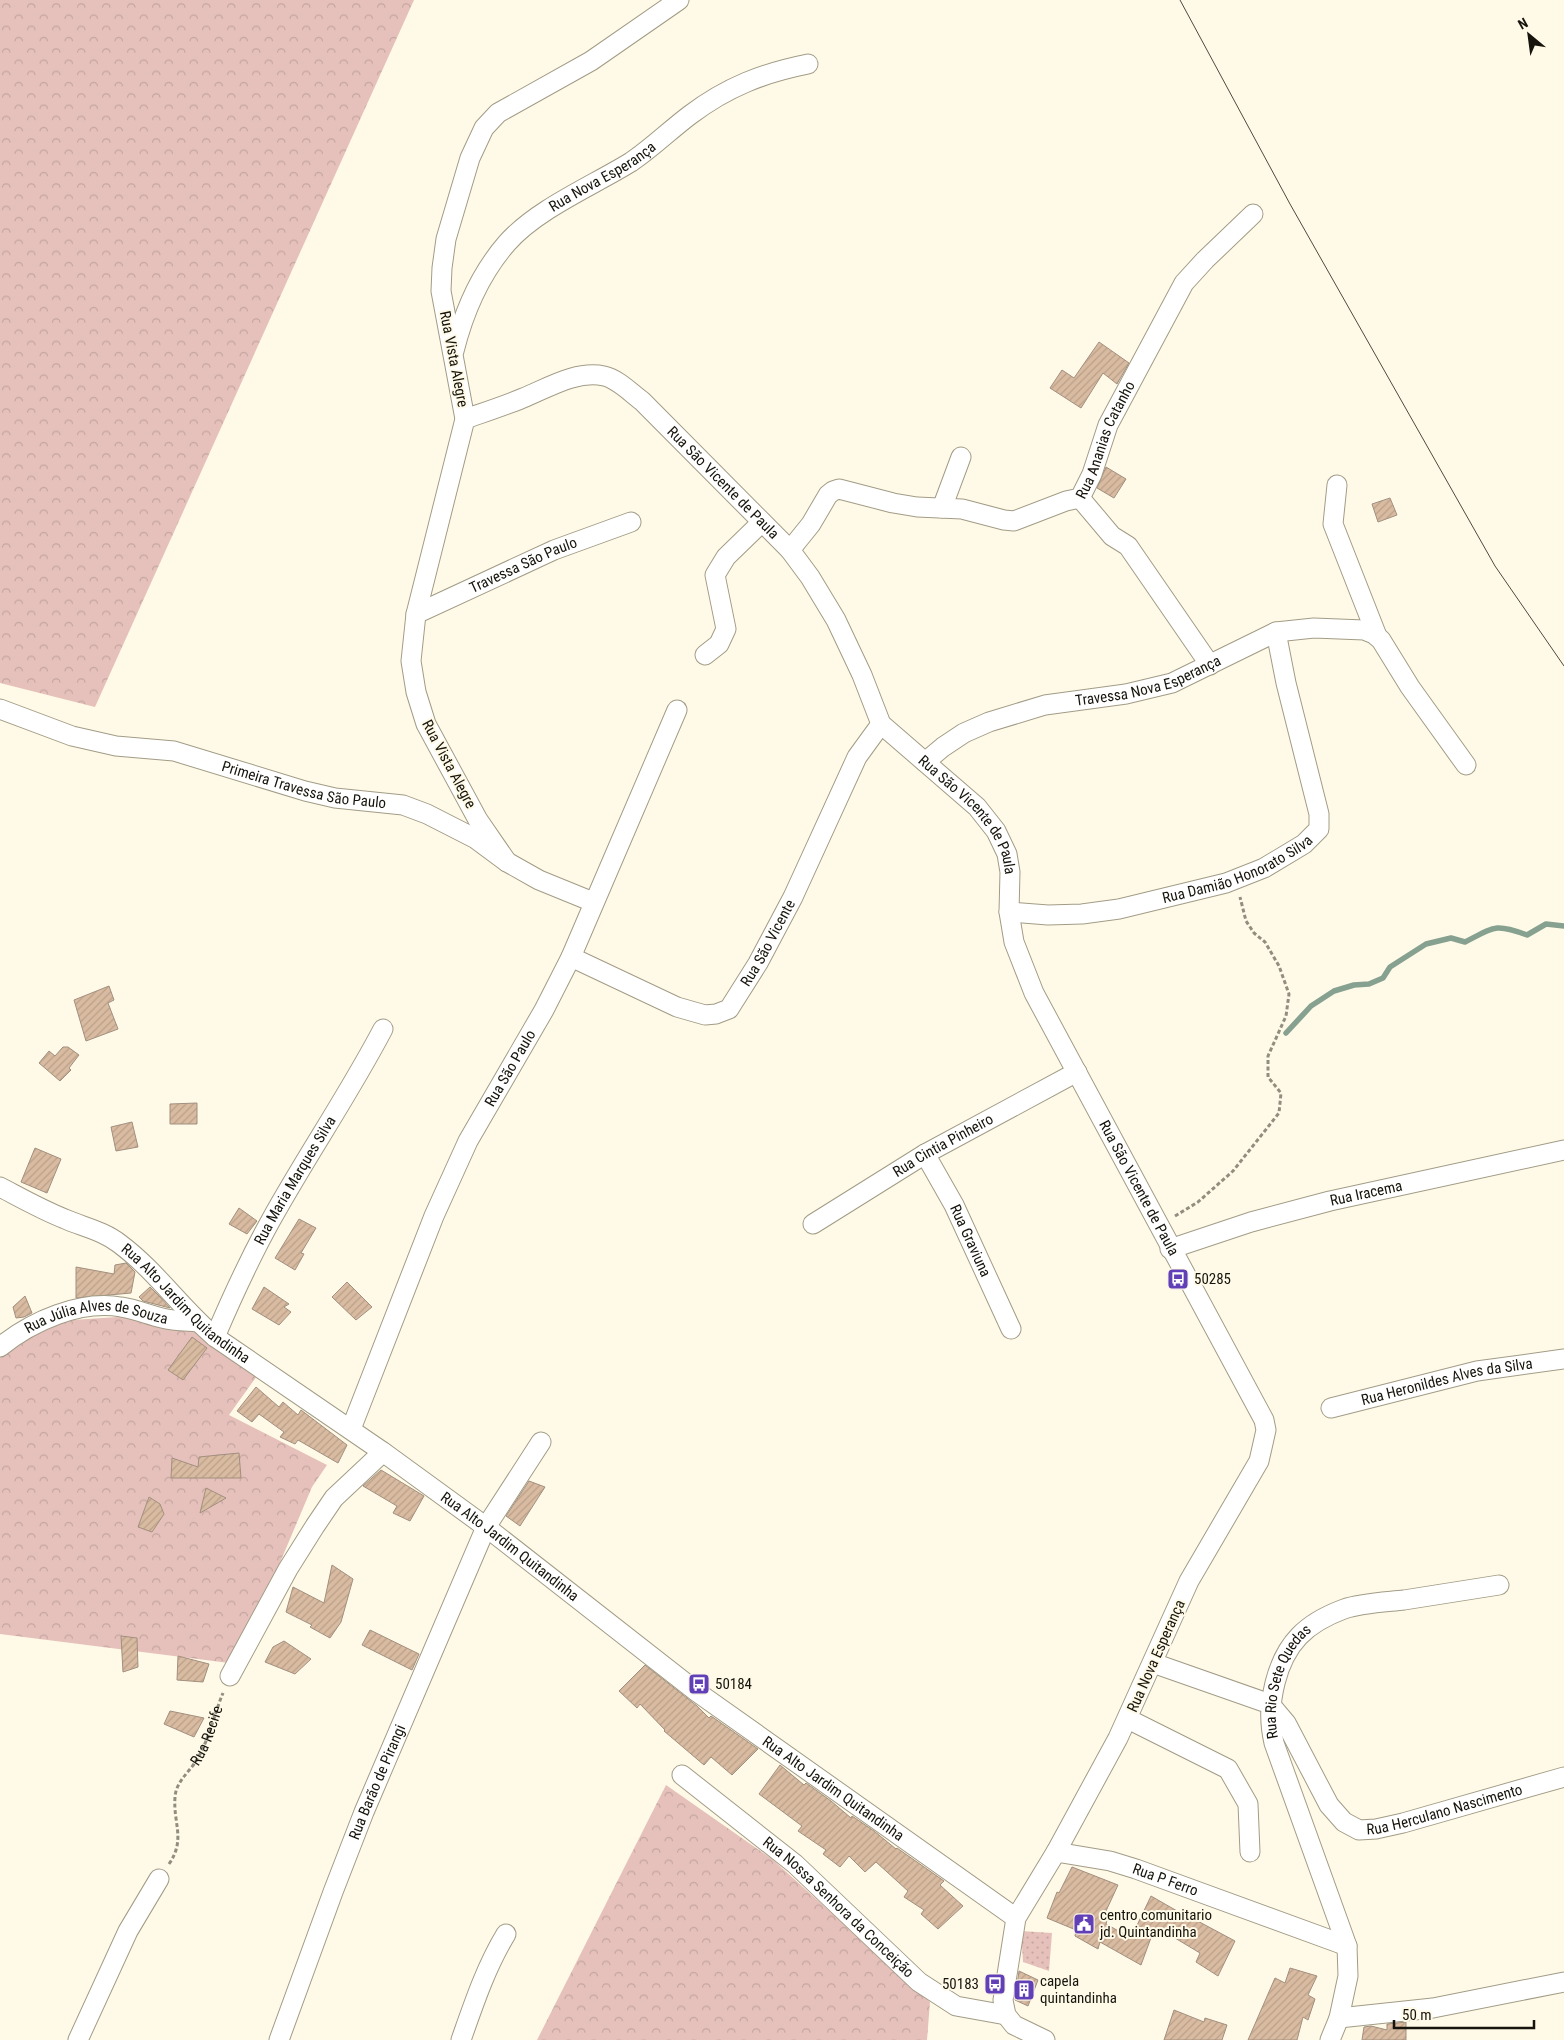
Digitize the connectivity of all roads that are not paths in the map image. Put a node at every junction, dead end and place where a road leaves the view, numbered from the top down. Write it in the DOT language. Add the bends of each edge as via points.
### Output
graph roads {
  1 [pos="679,0"];
  2 [pos="808,64"];
  3 [pos="1253,214"];
  4 [pos="454,352"];
  5 [pos="465,419"];
  6 [pos="961,457"];
  7 [pos="1337,485"];
  8 [pos="1080,498"];
  9 [pos="942,508"];
  10 [pos="631,522"];
  11 [pos="762,522"];
  12 [pos="790,550"];
  13 [pos="416,614"];
  14 [pos="1276,632"];
  15 [pos="1377,636"];
  16 [pos="705,655"];
  17 [pos="1210,665"];
  18 [pos="1,710"];
  19 [pos="677,710"];
  20 [pos="881,724"];
  21 [pos="925,762"];
  22 [pos="1466,765"];
  23 [pos="507,862"];
  24 [pos="593,902"];
  25 [pos="1010,912"];
  26 [pos="570,957"];
  27 [pos="383,1029"];
  28 [pos="1077,1072"];
  29 [pos="1564,1150"];
  30 [pos="925,1154"];
  31 [pos="0,1187"];
  32 [pos="813,1224"];
  33 [pos="1170,1249"];
  34 [pos="197,1322"];
  35 [pos="1012,1329"];
  36 [pos="215,1337"];
  37 [pos="0,1347"];
  38 [pos="1564,1359"];
  39 [pos="1331,1408"];
  40 [pos="351,1429"];
  41 [pos="541,1442"];
  42 [pos="383,1452"];
  43 [pos="1259,1462"];
  44 [pos="486,1527"];
  45 [pos="1499,1585"];
  46 [pos="1153,1663"];
  47 [pos="230,1676"];
  48 [pos="1270,1704"];
  49 [pos="1128,1719"];
  50 [pos="682,1775"];
  51 [pos="1564,1777"];
  52 [pos="1056,1852"];
  53 [pos="1250,1852"];
  54 [pos="159,1879"];
  55 [pos="1016,1918"];
  56 [pos="506,1934"];
  57 [pos="1347,1946"];
  58 [pos="1564,1982"];
  59 [pos="1006,2015"];
  60 [pos="1339,2018"];
  61 [pos="78,2040"];
  62 [pos="279,2040"];
  63 [pos="461,2040"];
  64 [pos="1045,2040"];
  65 [pos="1330,2040"];
  1 -- 4 [label="street, Rua Vista Alegre" via="591,61 504,109 484,128 458,194 442,268 442,300"];
  2 -- 4 [label="street, Rua Nova Esperança" via="758,76 708,103 649,150 522,228 496,258 469,302"];
  3 -- 8 [label="street, Rua Ananias Catanho" via="1184,283 1108,425 1092,474"];
  4 -- 5 [label="street, Rua Vista Alegre"];
  5 -- 11 [label="street, Rua São Vicente de Paula" via="570,378 590,374 605,376 642,401"];
  5 -- 13 [label="street, Rua Vista Alegre"];
  6 -- 9 [label="street"];
  7 -- 15 [label="street" via="1333,524"];
  8 -- 9 [label="street, Rua Ananias Catanho" via="1014,521 962,509"];
  8 -- 17 [label="street" via="1112,536 1132,551"];
  9 -- 12 [label="street, Rua Ananias Catanho" via="893,502 839,489 828,495"];
  10 -- 13 [label="street, Travessa São Paulo" via="554,550"];
  11 -- 12 [label="street, Rua São Vicente de Paula"];
  11 -- 16 [label="street" via="726,556 715,575 726,629 719,644"];
  12 -- 20 [label="street, Rua São Vicente de Paula" via="836,620"];
  13 -- 23 [label="street, Rua Vista Alegre" via="411,661 426,724 478,820"];
  14 -- 15 [label="street, Travessa Nova Esperança" via="1344,628 1364,630"];
  14 -- 17 [label="street, Travessa Nova Esperança"];
  14 -- 25 [label="street, Rua Damião Honorato Silva" via="1319,829 1304,844 1264,868 1236,880 1167,899 1082,914"];
  15 -- 22 [label="street"];
  17 -- 21 [label="street, Travessa Nova Esperança" via="1172,683 1147,690 1045,705 989,722 964,733"];
  18 -- 23 [label="street, Primeira Travessa São Paulo" via="72,736 116,746 174,751 335,798 403,805 447,823"];
  19 -- 24 [label="street, Rua São Paulo"];
  20 -- 21 [label="street, Rua São Vicente de Paula"];
  20 -- 26 [label="street, Rua São Vicente" via="858,757 793,897 729,1009 716,1014 677,1007"];
  21 -- 25 [label="street, Rua São Vicente de Paula" via="977,807 996,831 1007,854"];
  23 -- 24 [label="street, Primeira Travessa São Paulo" via="538,880"];
  24 -- 26 [label="street, Rua São Paulo"];
  25 -- 28 [label="street, Rua São Vicente de Paula" via="1021,963"];
  26 -- 40 [label="street, Rua São Paulo" via="544,1010 468,1141 434,1216"];
  27 -- 36 [label="street, Rua Maria Marques Silva" via="361,1072 272,1219"];
  28 -- 30 [label="street, Rua Cintia Pinheiro"];
  28 -- 33 [label="street, Rua São Vicente de Paula"];
  29 -- 33 [label="street, Rua Iracema" via="1330,1201 1251,1222"];
  30 -- 32 [label="street, Rua Cintia Pinheiro"];
  30 -- 35 [label="street, Rua Graviuna" via="954,1205"];
  31 -- 34 [label="street, Rua Alto Jardim Quitandinha" via="44,1211 120,1244 156,1275"];
  33 -- 43 [label="street, Rua São Vicente de Paula" via="1264,1420 1266,1436"];
  34 -- 36 [label="street, Rua Alto Jardim Quitandinha"];
  34 -- 37 [label="street, Rua Júlia Alves de Souza" via="162,1318 122,1307 82,1308 40,1322"];
  36 -- 40 [label="street, Rua Alto Jardim Quitandinha"];
  38 -- 39 [label="street, Rua Heronildes Alves da Silva" via="1477,1371"];
  40 -- 42 [label="street, Rua Alto Jardim Quitandinha"];
  41 -- 44 [label="street"];
  42 -- 44 [label="street, Rua Alto Jardim Quitandinha"];
  42 -- 47 [label="street" via="334,1498 288,1569"];
  43 -- 46 [label="street, Rua Nova Esperança" via="1189,1582"];
  44 -- 55 [label="street, Rua Alto Jardim Quitandinha" via="697,1692"];
  44 -- 62 [label="street, Rua Barão de Pirangi" via="364,1812"];
  45 -- 48 [label="street, Rua Rio Sete Quedas" via="1345,1608 1316,1623 1296,1638 1284,1654"];
  46 -- 48 [label="street"];
  46 -- 49 [label="street, Rua Nova Esperança"];
  48 -- 51 [label="street, Rua Herculano Nascimento" via="1286,1723 1330,1805 1344,1822 1359,1830 1403,1823"];
  48 -- 57 [label="street, Rua Rio Sete Quedas" via="1274,1743"];
  49 -- 52 [label="street, Rua Nova Esperança"];
  49 -- 53 [label="street" via="1228,1769 1248,1804"];
  50 -- 59 [label="street, Rua Nossa Senhora da Conceição" via="795,1864 918,1982 956,2006"];
  52 -- 55 [label="street"];
  52 -- 57 [label="street, Rua P Ferro" via="1127,1867"];
  54 -- 61 [label="street" via="128,1930"];
  55 -- 59 [label="street" via="1003,2000"];
  56 -- 63 [label="street" via="482,1982"];
  57 -- 60 [label="street, Rua Rio Sete Quedas" via="1348,1976"];
  58 -- 60 [label="street" via="1433,2008"];
  59 -- 64 [label="street, Rua Nossa Senhora da Conceição" via="1014,2025"];
  60 -- 65 [label="street, Rua Rio Sete Quedas"];
}
